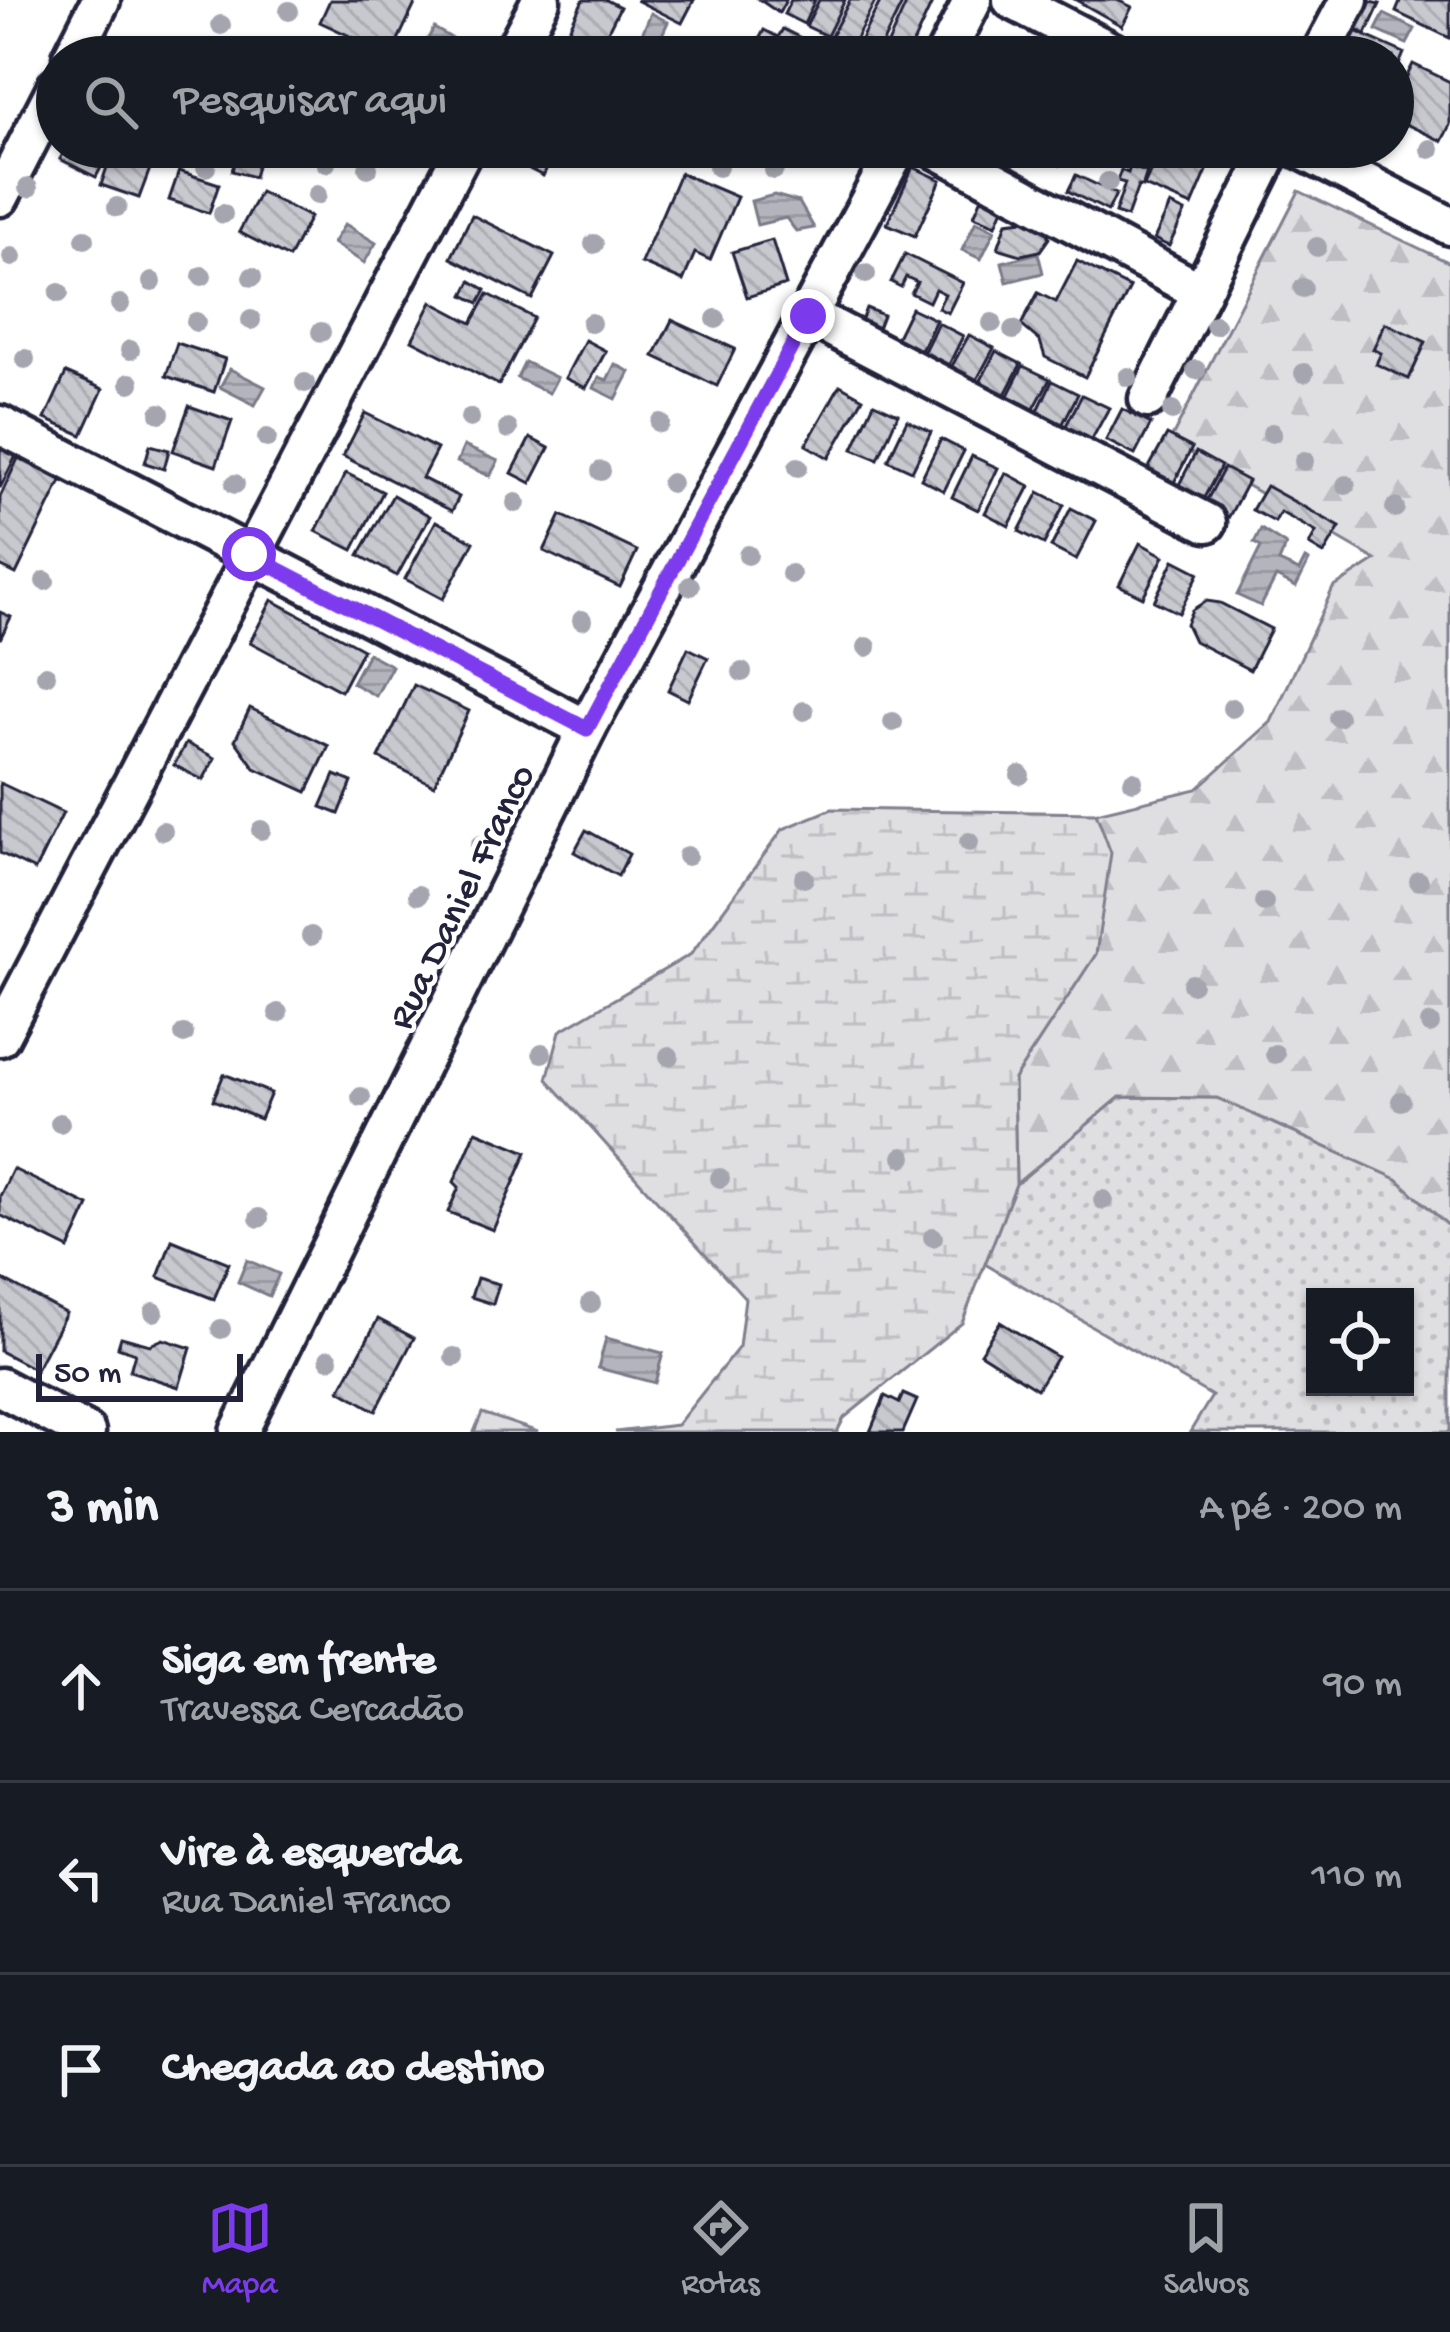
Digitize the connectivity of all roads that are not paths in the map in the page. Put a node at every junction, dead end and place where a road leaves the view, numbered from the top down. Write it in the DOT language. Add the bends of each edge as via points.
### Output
graph roads {
  1 [pos="101,0"];
  2 [pos="541,0"];
  3 [pos="973,0"];
  4 [pos="1012,0"];
  5 [pos="1349,0"];
  6 [pos="83,36"];
  7 [pos="523,36"];
  8 [pos="955,36"];
  9 [pos="1081,36"];
  10 [pos="1330,36"];
  11 [pos="36,127"];
  12 [pos="454,168"];
  13 [pos="887,168"];
  14 [pos="971,168"];
  15 [pos="1263,168"];
  16 [pos="1337,168"];
  17 [pos="0,197"];
  18 [pos="1450,226"];
  19 [pos="1201,292"];
  20 [pos="808,316"];
  21 [pos="1148,399"];
  22 [pos="0,424"];
  23 [pos="1207,523"];
  24 [pos="249,554"];
  25 [pos="587,729"];
  26 [pos="0,1036"];
  27 [pos="0,1388"];
  28 [pos="86,1432"];
  29 [pos="239,1432"];
  1 -- 6 [label="street"];
  2 -- 7 [label="street"];
  3 -- 8 [label="street"];
  4 -- 9 [label="street"];
  5 -- 10 [label="street"];
  11 -- 17 [label="street"];
  12 -- 24 [label="street"];
  13 -- 20 [label="street, Rua Daniel Franco"];
  14 -- 19 [label="street"];
  15 -- 19 [label="street"];
  16 -- 18 [label="street"];
  19 -- 21 [label="street"];
  20 -- 23 [label="street"];
  20 -- 25 [label="street, Rua Daniel Franco"];
  22 -- 24 [label="street"];
  24 -- 25 [label="street"];
  24 -- 26 [label="street"];
  25 -- 29 [label="street, Rua Daniel Franco"];
  27 -- 28 [label="street"];
}
